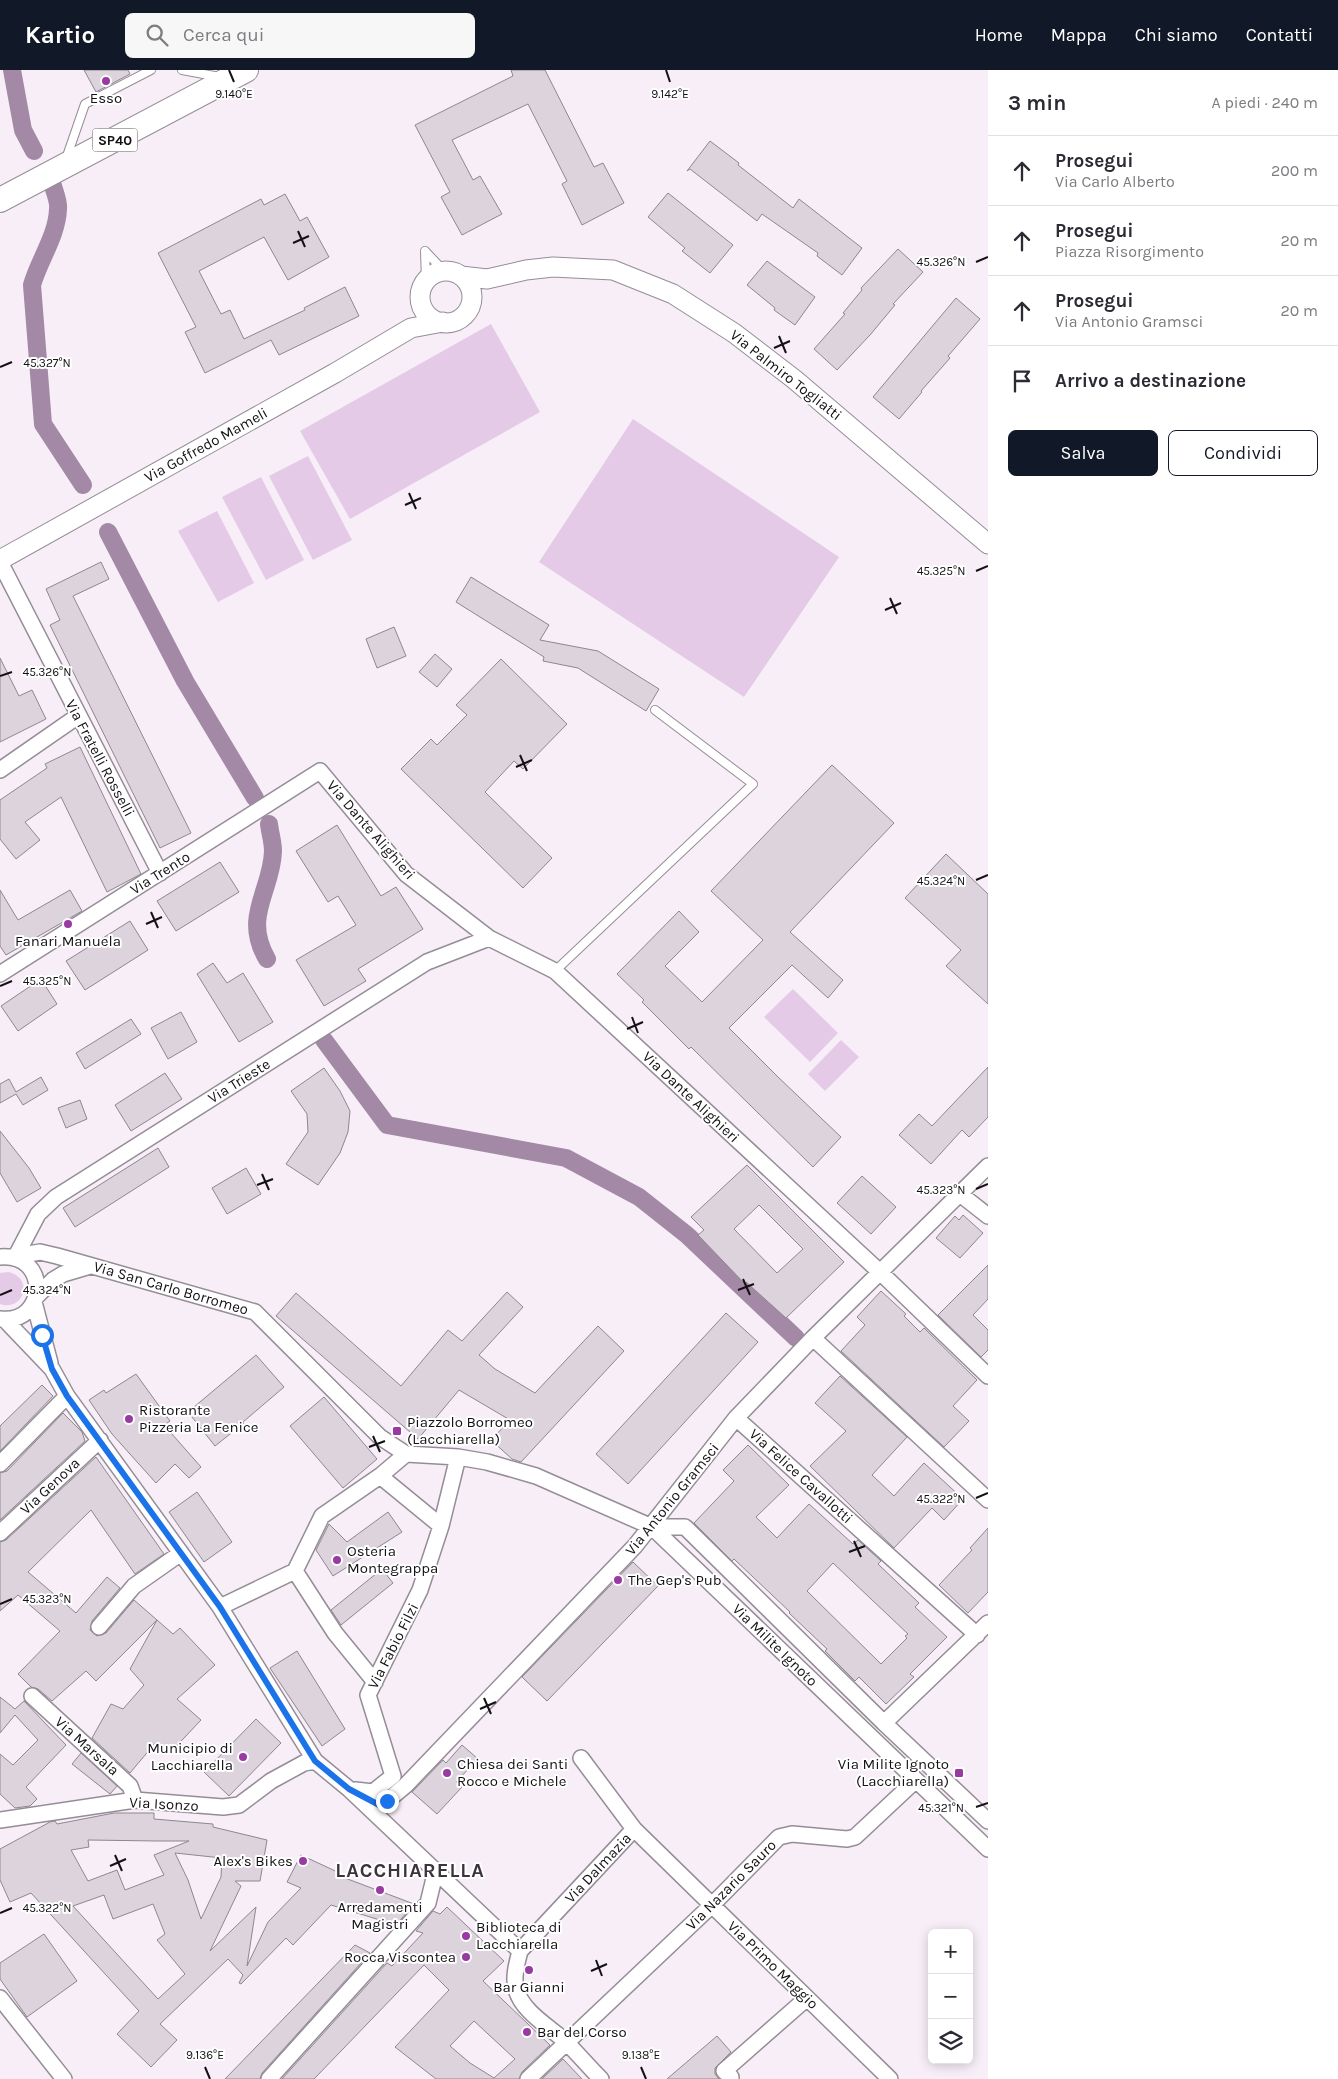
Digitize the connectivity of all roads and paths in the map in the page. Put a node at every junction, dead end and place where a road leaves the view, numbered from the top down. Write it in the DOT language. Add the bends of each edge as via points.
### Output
graph roads {
  1 [pos="151,70"];
  2 [pos="182,70"];
  3 [pos="238,75"];
  4 [pos="63,167"];
  5 [pos="0,200"];
  6 [pos="452,273"];
  7 [pos="488,279"];
  8 [pos="420,300"];
  9 [pos="470,306"];
  10 [pos="442,322"];
  11 [pos="411,328"];
  12 [pos="988,544"];
  13 [pos="0,561"];
  14 [pos="655,710"];
  15 [pos="78,716"];
  16 [pos="0,770"];
  17 [pos="320,771"];
  18 [pos="160,873"];
  19 [pos="489,938"];
  20 [pos="2,969"];
  21 [pos="555,971"];
  22 [pos="988,1166"];
  23 [pos="960,1194"];
  24 [pos="988,1216"];
  25 [pos="9,1257"];
  26 [pos="90,1266"];
  27 [pos="881,1272"];
  28 [pos="35,1299"];
  29 [pos="3,1319"];
  30 [pos="813,1338"];
  31 [pos="52,1369"];
  32 [pos="988,1376"];
  33 [pos="67,1396"];
  34 [pos="736,1418"];
  35 [pos="100,1440"];
  36 [pos="406,1454"];
  37 [pos="458,1457"];
  38 [pos="0,1464"];
  39 [pos="380,1476"];
  40 [pos="988,1500"];
  41 [pos="441,1526"];
  42 [pos="652,1527"];
  43 [pos="0,1533"];
  44 [pos="181,1553"];
  45 [pos="294,1571"];
  46 [pos="220,1607"];
  47 [pos="988,1623"];
  48 [pos="100,1627"];
  49 [pos="976,1635"];
  50 [pos="375,1682"];
  51 [pos="32,1696"];
  52 [pos="884,1723"];
  53 [pos="870,1736"];
  54 [pos="581,1758"];
  55 [pos="315,1761"];
  56 [pos="925,1776"];
  57 [pos="349,1789"];
  58 [pos="135,1800"];
  59 [pos="0,1820"];
  60 [pos="988,1821"];
  61 [pos="634,1828"];
  62 [pos="988,1849"];
  63 [pos="436,1870"];
  64 [pos="712,1905"];
  65 [pos="520,1951"];
  66 [pos="0,1998"];
  67 [pos="807,1998"];
  68 [pos="565,2042"];
  69 [pos="64,2079"];
  70 [pos="268,2079"];
  71 [pos="528,2079"];
  72 [pos="600,2079"];
  73 [pos="729,2079"];
  74 [pos="890,2079"];
  1 -- 4 [label="lane" via="85,104"];
  2 -- 3 [label="lane"];
  3 -- 4 [label="main road, SP40"];
  4 -- 5 [label="main road, SP40"];
  6 -- 7 [label="street"];
  6 -- 8 [label="street" via="437,272 426,280"];
  6 -- 9 [label="street" via="470,289"];
  7 -- 9 [label="street, Via Goffredo Mameli"];
  7 -- 12 [label="street, Via Palmiro Togliatti" via="553,267 613,270 673,294 734,333 794,378"];
  8 -- 10 [label="street" via="428,315"];
  8 -- 11 [label="street"];
  9 -- 10 [label="street, Via Goffredo Mameli" via="459,318"];
  10 -- 11 [label="street, Via Goffredo Mameli"];
  11 -- 13 [label="street, Via Goffredo Mameli"];
  13 -- 15 [label="street, Via Fratelli Rosselli"];
  14 -- 21 [label="lane" via="753,784"];
  15 -- 16 [label="street"];
  15 -- 18 [label="street, Via Fratelli Rosselli"];
  17 -- 18 [label="street, Via Trento"];
  17 -- 19 [label="street, Via Dante Alighieri" via="406,874"];
  18 -- 20 [label="street, Via Trento"];
  19 -- 21 [label="street, Via Dante Alighieri"];
  19 -- 25 [label="street, Via Trieste" via="427,962 56,1197 38,1214"];
  21 -- 27 [label="street, Via Dante Alighieri"];
  22 -- 23 [label="street, Via Antonio Gramsci"];
  23 -- 24 [label="street"];
  23 -- 27 [label="street, Via Antonio Gramsci"];
  25 -- 26 [label="street, Via San Carlo Borromeo" via="40,1252"];
  25 -- 28 [label="street" via="19,1259 34,1274 37,1283"];
  26 -- 28 [label="street" via="53,1280"];
  26 -- 36 [label="street, Via San Carlo Borromeo" via="255,1312 380,1437"];
  27 -- 30 [label="street, Via Antonio Gramsci"];
  27 -- 32 [label="street, Via Dante Alighieri"];
  28 -- 29 [label="street" via="27,1311 16,1318"];
  28 -- 31 [label="street"];
  29 -- 31 [label="street"];
  30 -- 34 [label="street, Via Antonio Gramsci"];
  30 -- 40 [label="street"];
  31 -- 33 [label="street"];
  33 -- 35 [label="street"];
  33 -- 38 [label="street"];
  34 -- 42 [label="street, Via Antonio Gramsci"];
  34 -- 49 [label="street, Via Felice Cavallotti"];
  35 -- 43 [label="street, Via Genova"];
  35 -- 44 [label="street"];
  36 -- 37 [label="street, Via San Carlo Borromeo"];
  36 -- 39 [label="street"];
  37 -- 41 [label="street, Via Fabio Filzi"];
  37 -- 42 [label="street, Via San Carlo Borromeo" via="536,1476"];
  39 -- 41 [label="street"];
  39 -- 45 [label="street" via="322,1516"];
  41 -- 50 [label="street, Via Fabio Filzi" via="420,1590"];
  42 -- 52 [label="street, Via Milite Ignoto" via="685,1527"];
  42 -- 53 [label="street, Via Milite Ignoto"];
  42 -- 57 [label="street, Via Antonio Gramsci" via="406,1785 381,1806"];
  44 -- 46 [label="street"];
  44 -- 48 [label="street" via="134,1586"];
  45 -- 46 [label="street"];
  45 -- 50 [label="street" via="335,1634"];
  46 -- 55 [label="street"];
  47 -- 49 [label="street"];
  49 -- 52 [label="street"];
  50 -- 57 [label="street, Via Fabio Filzi" via="368,1695 393,1776 373,1792"];
  51 -- 58 [label="street, Via Marsala" via="130,1786"];
  52 -- 53 [label="lane"];
  52 -- 56 [label="street, Via Milite Ignoto"];
  53 -- 56 [label="street, Via Milite Ignoto"];
  54 -- 61 [label="street, Via Primo Maggio"];
  55 -- 57 [label="street"];
  55 -- 58 [label="street, Via Isonzo" via="304,1763 271,1781 239,1805 223,1808"];
  56 -- 60 [label="street, Via Milite Ignoto"];
  56 -- 62 [label="street, Via Milite Ignoto"];
  56 -- 64 [label="street, Via Nazario Sauro" via="855,1837 792,1834 780,1837"];
  57 -- 63 [label="street"];
  58 -- 59 [label="street, Via Isonzo"];
  61 -- 64 [label="street, Via Primo Maggio"];
  61 -- 65 [label="street, Via Dalmazia"];
  63 -- 65 [label="street"];
  63 -- 70 [label="street" via="428,1903"];
  64 -- 67 [label="street, Via Primo Maggio"];
  64 -- 68 [label="street, Via Nazario Sauro"];
  65 -- 68 [label="street" via="516,1989 528,2009"];
  66 -- 69 [label="street"];
  67 -- 73 [label="street" via="724,2071 731,2077"];
  67 -- 74 [label="street, Via Primo Maggio"];
  68 -- 71 [label="street, Via Nazario Sauro"];
  68 -- 72 [label="street"];
}
